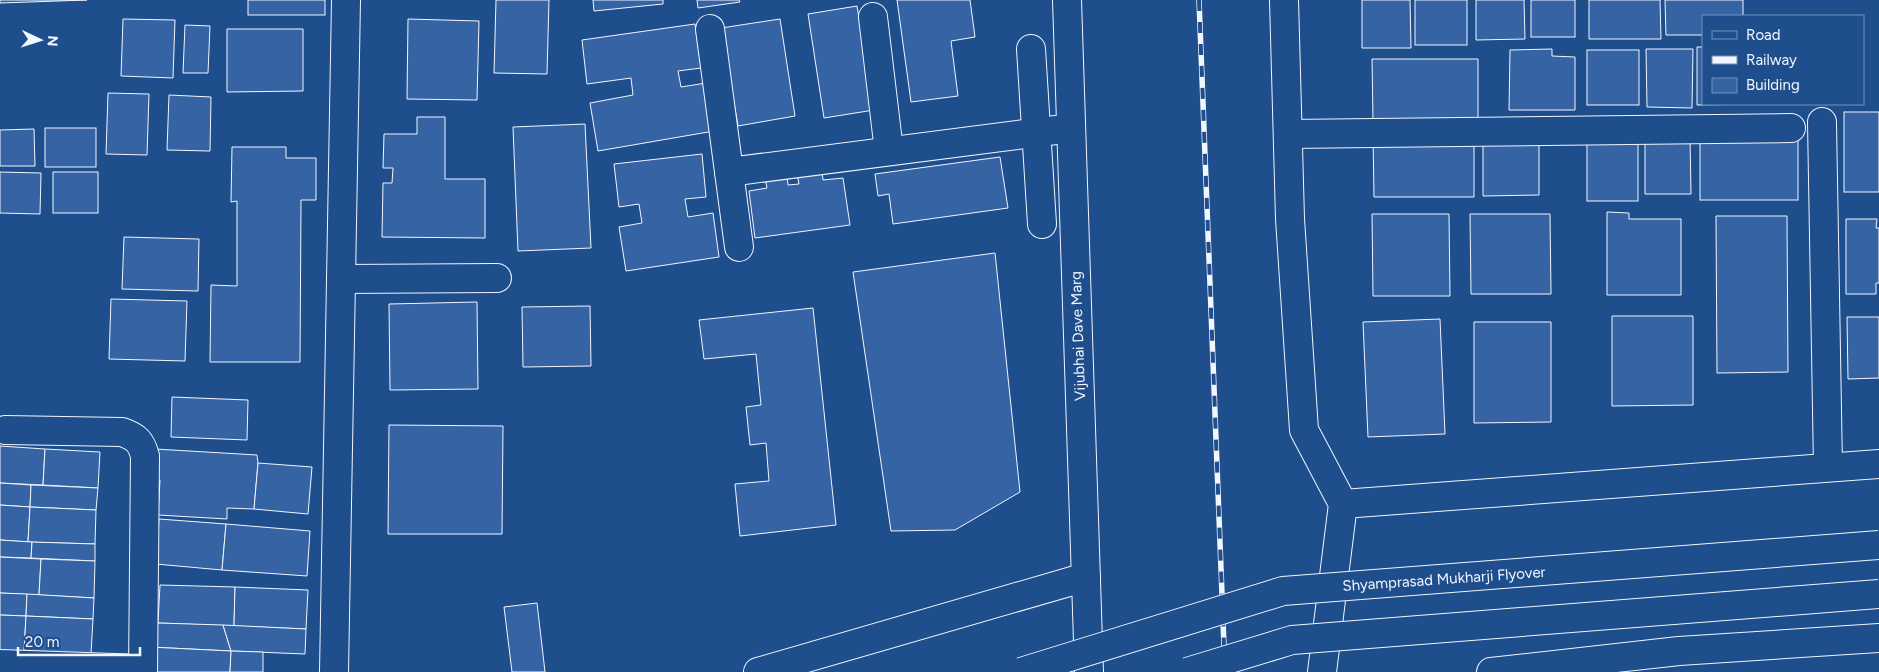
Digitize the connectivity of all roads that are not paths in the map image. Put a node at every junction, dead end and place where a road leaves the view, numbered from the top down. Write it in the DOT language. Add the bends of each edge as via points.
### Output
graph roads {
  1 [pos="346,0"];
  2 [pos="1067,0"];
  3 [pos="1284,0"];
  4 [pos="872,17"];
  5 [pos="710,29"];
  6 [pos="1032,49"];
  7 [pos="1822,122"];
  8 [pos="1071,128"];
  9 [pos="1791,128"];
  10 [pos="1036,132"];
  11 [pos="1288,134"];
  12 [pos="889,151"];
  13 [pos="729,172"];
  14 [pos="1042,224"];
  15 [pos="739,247"];
  16 [pos="497,278"];
  17 [pos="341,279"];
  18 [pos="5,430"];
  19 [pos="1879,464"];
  20 [pos="1828,468"];
  21 [pos="1343,504"];
  22 [pos="1879,545"];
  23 [pos="1086,577"];
  24 [pos="1879,594"];
  25 [pos="1879,638"];
  26 [pos="0,664"];
  27 [pos="143,671"];
  28 [pos="334,672"];
  29 [pos="758,672"];
  30 [pos="1021,672"];
  31 [pos="1089,672"];
  32 [pos="1187,672"];
  33 [pos="1322,672"];
  34 [pos="1491,672"];
  1 -- 17 [label="street"];
  2 -- 8 [label="street, Vijubhai Dave Marg"];
  3 -- 11 [label="street"];
  4 -- 12 [label="street"];
  5 -- 13 [label="street"];
  6 -- 10 [label="street"];
  7 -- 20 [label="street"];
  8 -- 10 [label="street"];
  8 -- 23 [label="street, Vijubhai Dave Marg"];
  9 -- 11 [label="street"];
  10 -- 12 [label="street"];
  10 -- 14 [label="street"];
  11 -- 21 [label="street" via="1290,218 1304,430"];
  12 -- 13 [label="street"];
  13 -- 15 [label="street"];
  16 -- 17 [label="street"];
  17 -- 28 [label="street"];
  18 -- 27 [label="street" via="122,432 136,437 142,445 145,456"];
  19 -- 20 [label="street"];
  20 -- 21 [label="street"];
  21 -- 33 [label="street"];
  22 -- 30 [label="street, Shyamprasad Mukharji Flyover, bridge" via="1284,591"];
  23 -- 29 [label="street"];
  23 -- 31 [label="street, Vijubhai Dave Marg"];
  24 -- 32 [label="street, bridge" via="1292,640"];
  25 -- 34 [label="street" via="1679,651"];
  26 -- 27 [label="street"];
}
